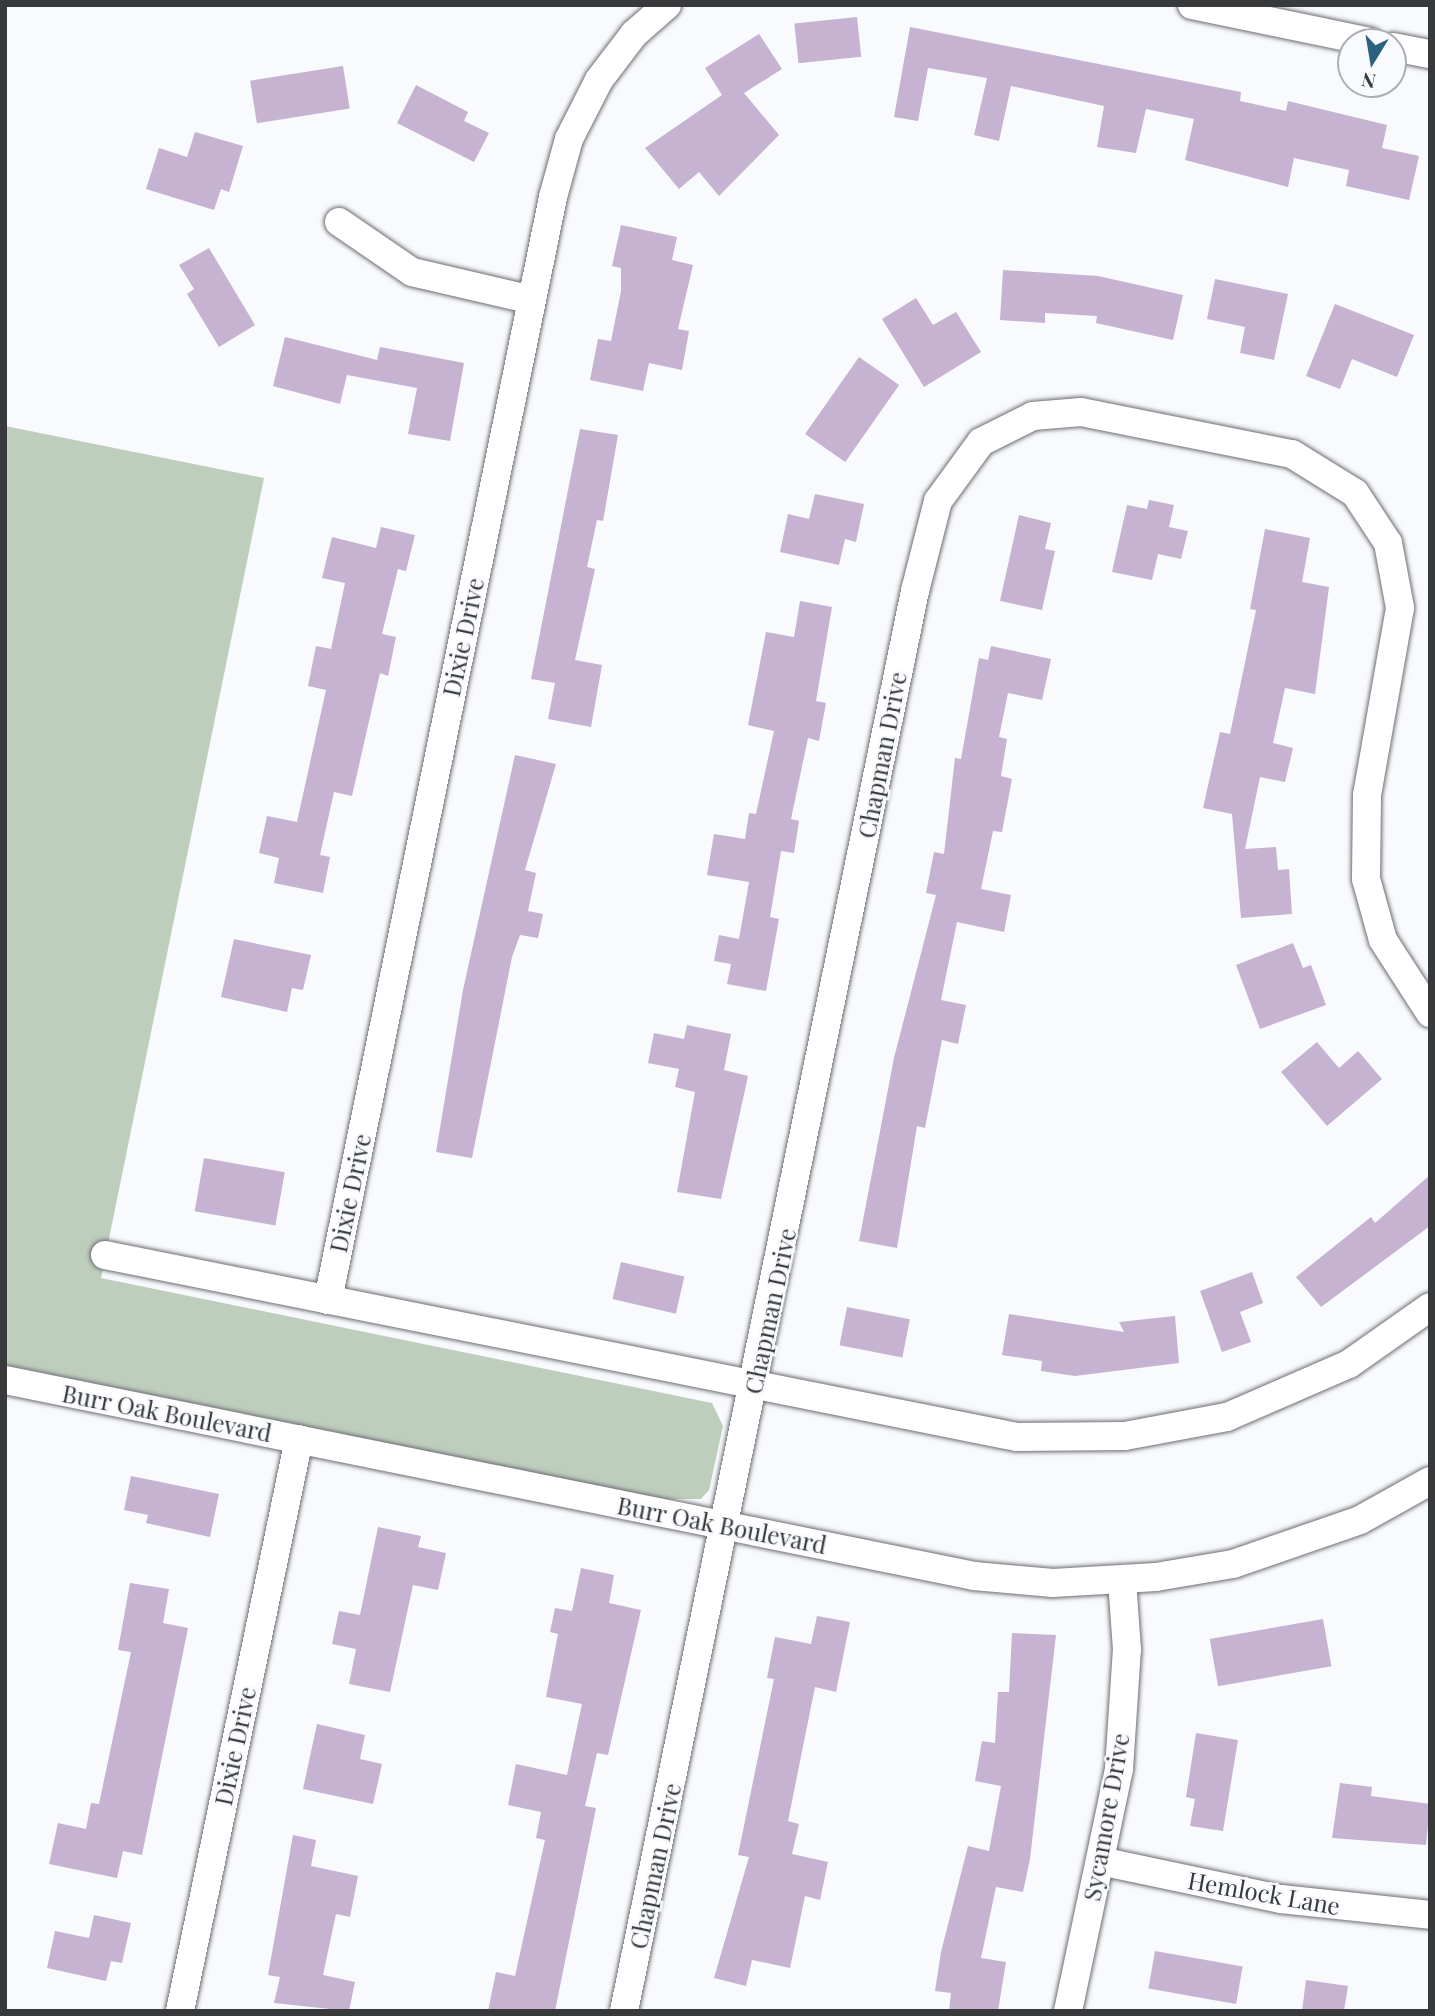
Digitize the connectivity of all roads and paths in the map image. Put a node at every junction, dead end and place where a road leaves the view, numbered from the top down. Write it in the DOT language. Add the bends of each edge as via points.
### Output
graph roads {
  1 [pos="667,5"];
  2 [pos="1192,5"];
  3 [pos="1337,35"];
  4 [pos="1407,50"];
  5 [pos="1430,54"];
  6 [pos="338,222"];
  7 [pos="532,300"];
  8 [pos="1430,1013"];
  9 [pos="105,1255"];
  10 [pos="328,1300"];
  11 [pos="1430,1307"];
  12 [pos="5,1380"];
  13 [pos="755,1386"];
  14 [pos="299,1440"];
  15 [pos="1430,1481"];
  16 [pos="724,1526"];
  17 [pos="1122,1580"];
  18 [pos="1100,1861"];
  19 [pos="1430,1915"];
  20 [pos="180,2011"];
  21 [pos="624,2011"];
  22 [pos="1068,2011"];
  1 -- 7 [label="street, Dixie Drive" via="634,34 599,80 569,139"];
  2 -- 3 [label="street"];
  4 -- 5 [label="street"];
  6 -- 7 [label="street" via="412,272"];
  7 -- 10 [label="street, Dixie Drive"];
  8 -- 13 [label="street, Chapman Drive" via="1382,940 1366,879 1367,795 1400,608 1388,542 1355,493 1292,454 1121,418 1081,412 1033,416 997,431 956,468 934,513"];
  9 -- 10 [label="street"];
  10 -- 13 [label="street"];
  11 -- 13 [label="street" via="1349,1364 1281,1398 1227,1417 1125,1436 1017,1437"];
  12 -- 14 [label="street, Burr Oak Boulevard"];
  13 -- 16 [label="street, Chapman Drive"];
  14 -- 16 [label="street, Burr Oak Boulevard"];
  14 -- 20 [label="street, Dixie Drive"];
  15 -- 17 [label="street, Burr Oak Boulevard" via="1312,1538 1233,1564"];
  16 -- 17 [label="street, Burr Oak Boulevard" via="974,1576"];
  16 -- 21 [label="street, Chapman Drive"];
  17 -- 18 [label="street, Sycamore Drive" via="1127,1650 1122,1741"];
  18 -- 19 [label="street, Hemlock Lane" via="1281,1899"];
  18 -- 22 [label="street, Sycamore Drive"];
}
